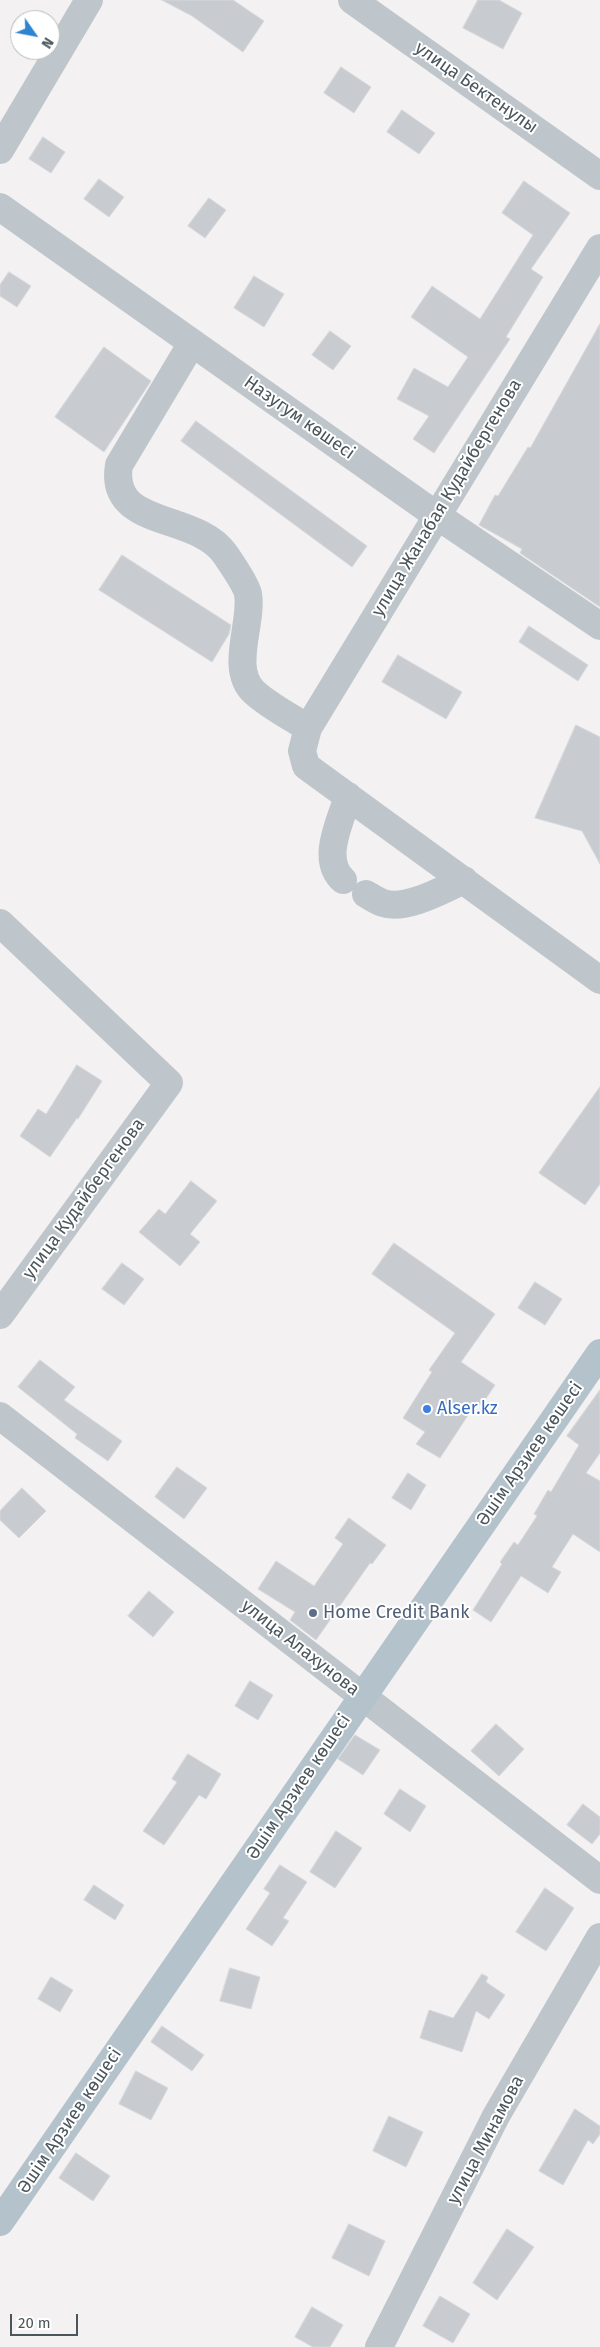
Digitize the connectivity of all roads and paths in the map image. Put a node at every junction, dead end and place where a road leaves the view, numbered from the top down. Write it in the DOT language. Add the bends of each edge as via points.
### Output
graph roads {
  1 [pos="89,0"];
  2 [pos="352,0"];
  3 [pos="0,150"];
  4 [pos="600,176"];
  5 [pos="0,206"];
  6 [pos="600,248"];
  7 [pos="192,342"];
  8 [pos="436,515"];
  9 [pos="600,626"];
  10 [pos="305,740"];
  11 [pos="348,796"];
  12 [pos="343,880"];
  13 [pos="464,880"];
  14 [pos="366,894"];
  15 [pos="0,923"];
  16 [pos="600,980"];
  17 [pos="0,1315"];
  18 [pos="600,1353"];
  19 [pos="0,1416"];
  20 [pos="361,1696"];
  21 [pos="600,1880"];
  22 [pos="600,1937"];
  23 [pos="0,2222"];
  24 [pos="379,2347"];
  1 -- 3 [label="street"];
  2 -- 4 [label="street, улица Бектенулы"];
  5 -- 7 [label="street, Назугум көшесі"];
  6 -- 8 [label="street, улица Жанабая Кудайбергенова"];
  7 -- 8 [label="street, Назугум көшесі"];
  7 -- 10 [label="street" via="119,465 117,478 121,494 132,508 204,534 224,552 247,592 249,616 244,637 243,676 253,692"];
  8 -- 9 [label="street, Назугум көшесі"];
  8 -- 10 [label="street, улица Жанабая Кудайбергенова"];
  10 -- 11 [label="street" via="306,766"];
  11 -- 12 [label="street" via="332,851 332,867"];
  11 -- 13 [label="street"];
  13 -- 14 [label="street" via="417,900 396,905 382,903"];
  13 -- 16 [label="street"];
  15 -- 17 [label="street, улица Кудайбергенова" via="169,1083"];
  18 -- 20 [label="main road, Әшім Арзиев көшесі"];
  19 -- 20 [label="street, улица Алахунова"];
  20 -- 21 [label="street, улица Алахунова"];
  20 -- 23 [label="main road, Әшім Арзиев көшесі"];
  22 -- 24 [label="street, улица Минамова" via="496,2116"];
}
